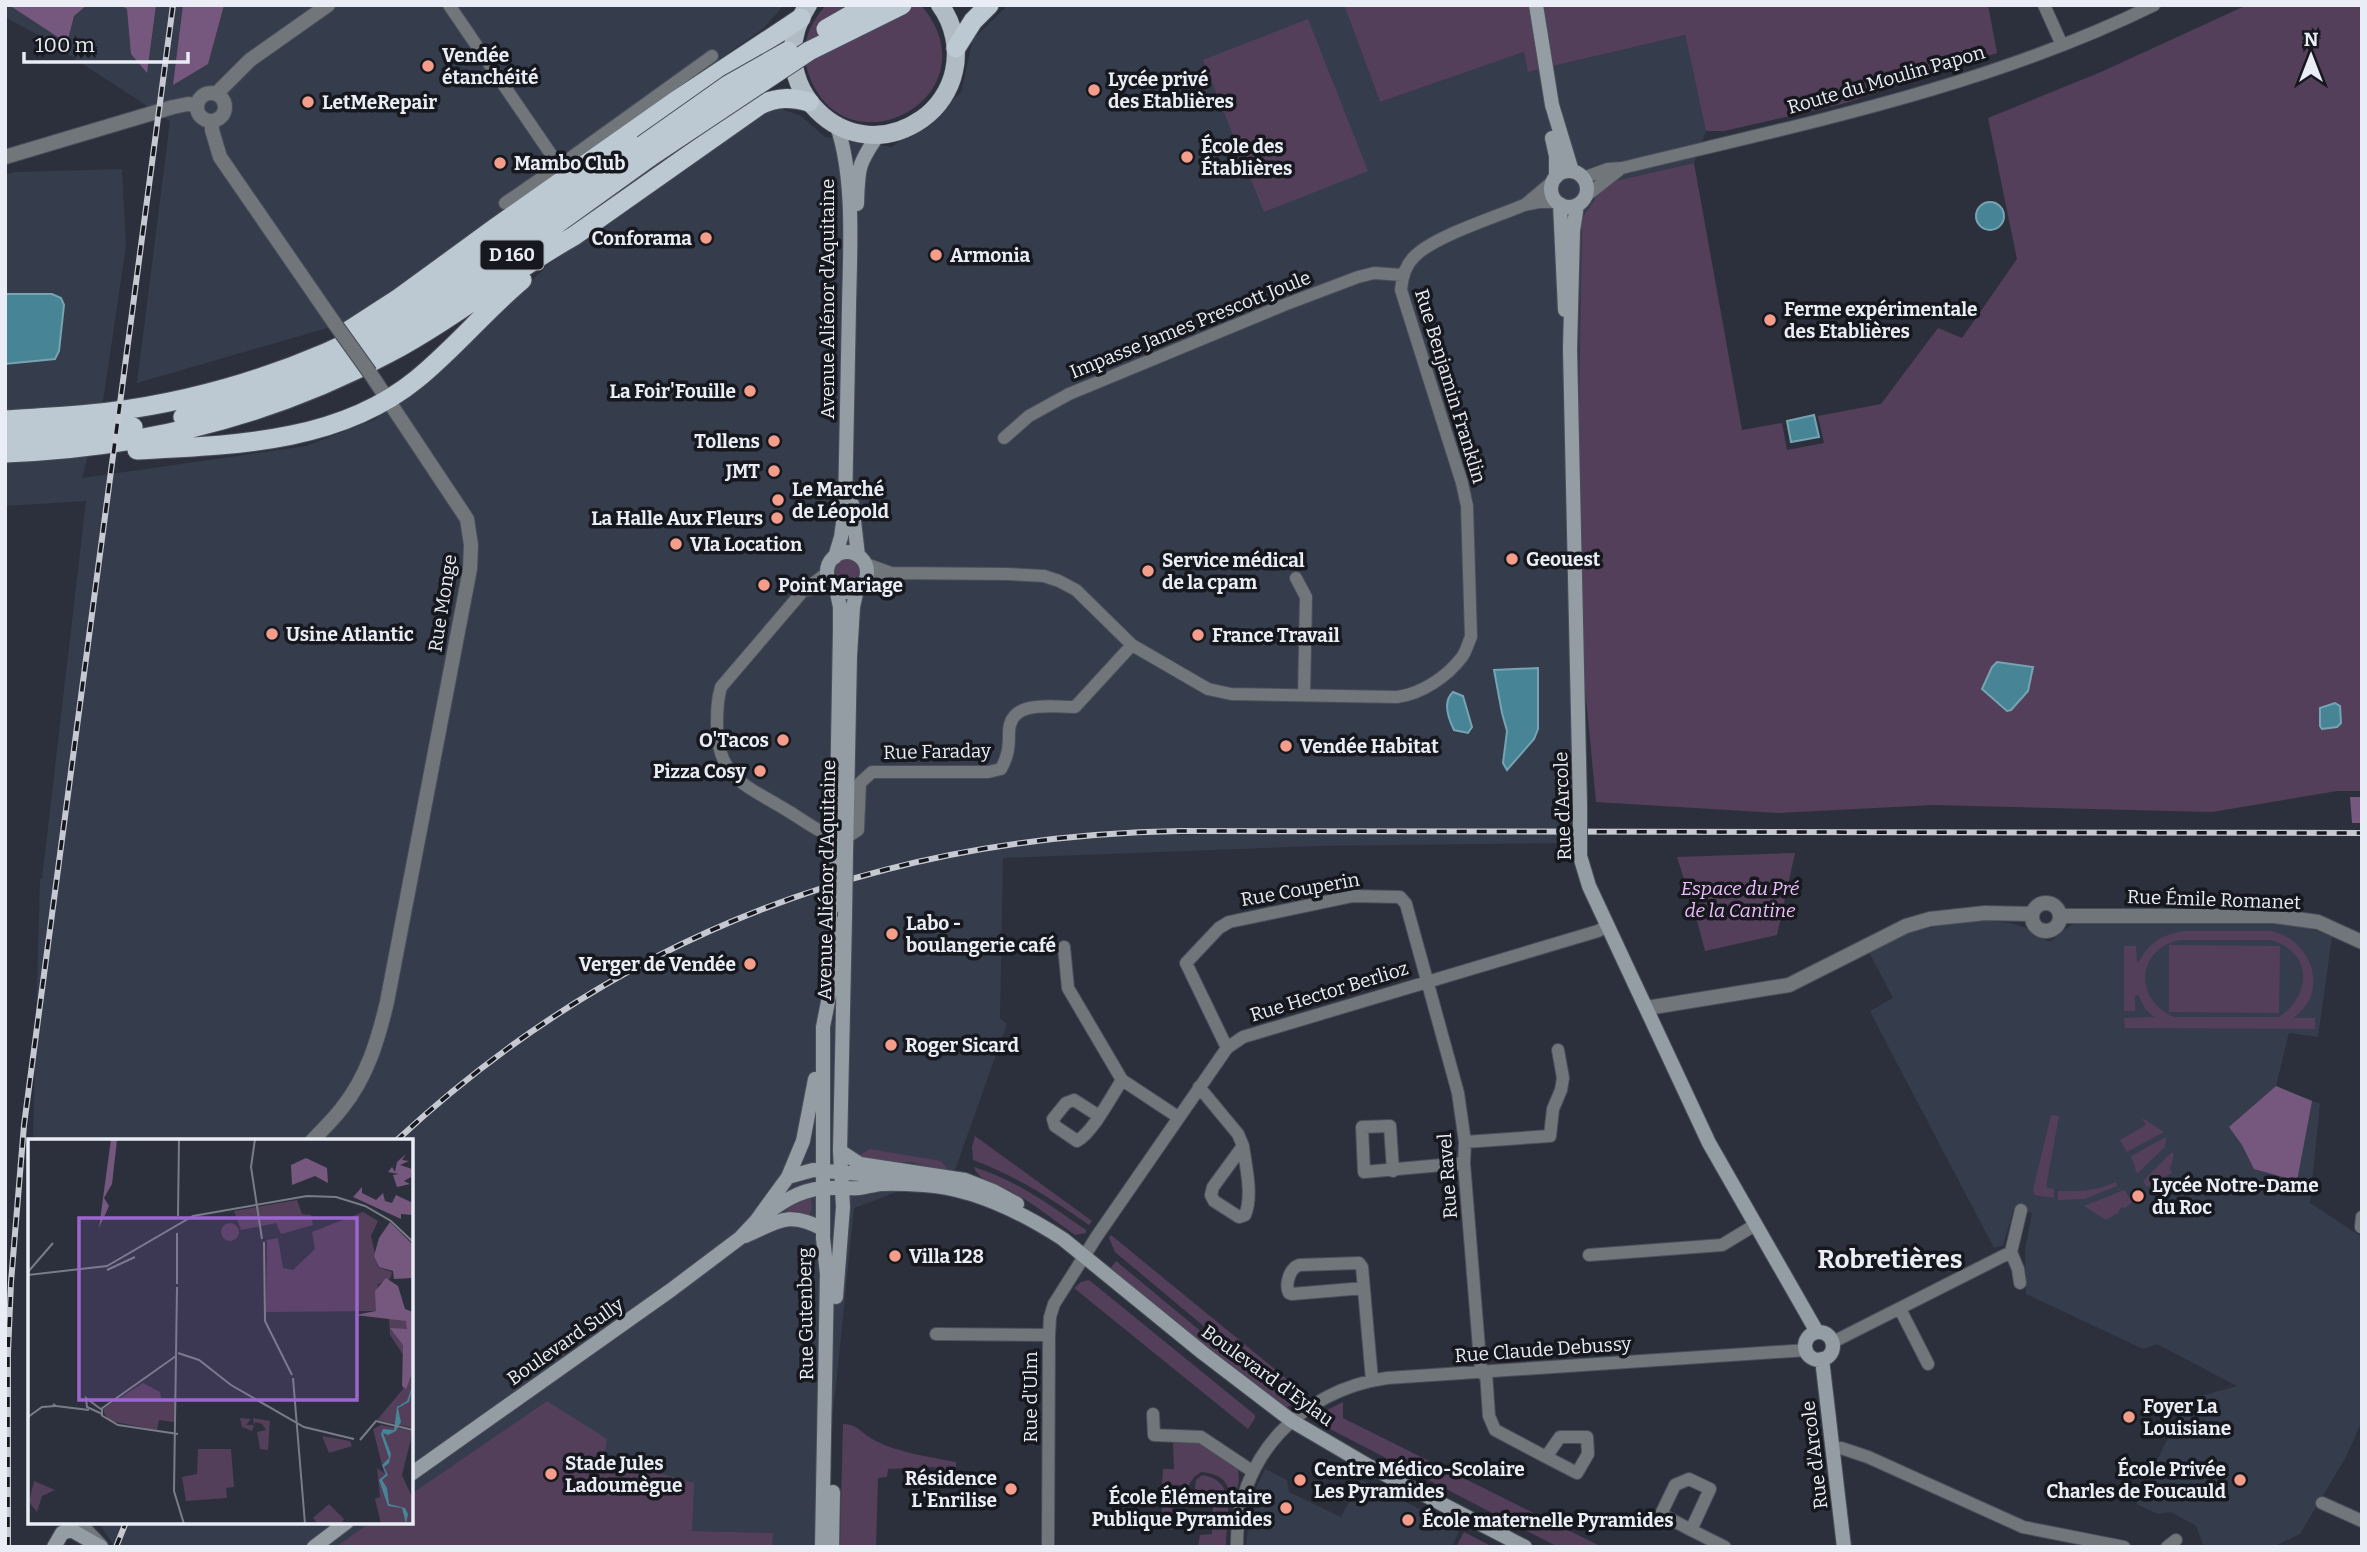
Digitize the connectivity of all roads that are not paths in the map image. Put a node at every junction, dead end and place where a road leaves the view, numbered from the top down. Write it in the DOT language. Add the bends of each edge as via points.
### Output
graph roads {
  1 [pos="328,5"];
  2 [pos="449,5"];
  3 [pos="868,5"];
  4 [pos="902,5"];
  5 [pos="940,5"];
  6 [pos="1536,5"];
  7 [pos="2044,5"];
  8 [pos="2154,5"];
  9 [pos="983,11"];
  10 [pos="805,12"];
  11 [pos="2062,45"];
  12 [pos="956,48"];
  13 [pos="712,56"];
  14 [pos="216,94"];
  15 [pos="809,102"];
  16 [pos="196,105"];
  17 [pos="1552,105"];
  18 [pos="212,122"];
  19 [pos="837,126"];
  20 [pos="878,135"];
  21 [pos="647,150"];
  22 [pos="5,157"];
  23 [pos="559,166"];
  24 [pos="1622,168"];
  25 [pos="1578,175"];
  26 [pos="1555,179"];
  27 [pos="1582,200"];
  28 [pos="505,203"];
  29 [pos="1559,203"];
  30 [pos="1524,205"];
  31 [pos="574,236"];
  32 [pos="1402,275"];
  33 [pos="1570,349"];
  34 [pos="323,352"];
  35 [pos="388,400"];
  36 [pos="5,420"];
  37 [pos="1004,438"];
  38 [pos="5,439"];
  39 [pos="48,451"];
  40 [pos="5,453"];
  41 [pos="835,556"];
  42 [pos="862,560"];
  43 [pos="891,573"];
  44 [pos="1296,578"];
  45 [pos="832,582"];
  46 [pos="861,585"];
  47 [pos="1132,645"];
  48 [pos="1304,695"];
  49 [pos="841,837"];
  50 [pos="841,856"];
  51 [pos="1607,926"];
  52 [pos="2362,943"];
  53 [pos="1064,947"];
  54 [pos="1427,981"];
  55 [pos="830,995"];
  56 [pos="1647,1008"];
  57 [pos="823,1027"];
  58 [pos="1227,1048"];
  59 [pos="1559,1050"];
  60 [pos="1122,1080"];
  61 [pos="1199,1087"];
  62 [pos="1099,1115"];
  63 [pos="1178,1117"];
  64 [pos="314,1139"];
  65 [pos="1465,1142"];
  66 [pos="1243,1146"];
  67 [pos="840,1151"];
  68 [pos="1464,1163"];
  69 [pos="900,1171"];
  70 [pos="1393,1171"];
  71 [pos="832,1172"];
  72 [pos="788,1177"];
  73 [pos="832,1188"];
  74 [pos="2021,1210"];
  75 [pos="2362,1217"];
  76 [pos="756,1222"];
  77 [pos="1755,1225"];
  78 [pos="1044,1227"];
  79 [pos="2361,1227"];
  80 [pos="823,1229"];
  81 [pos="740,1238"];
  82 [pos="2011,1252"];
  83 [pos="1589,1255"];
  84 [pos="1084,1257"];
  85 [pos="2020,1283"];
  86 [pos="1364,1288"];
  87 [pos="1899,1308"];
  88 [pos="1817,1332"];
  89 [pos="936,1334"];
  90 [pos="1049,1335"];
  91 [pos="1833,1342"];
  92 [pos="1807,1350"];
  93 [pos="1822,1359"];
  94 [pos="1928,1364"];
  95 [pos="1483,1373"];
  96 [pos="1372,1380"];
  97 [pos="1153,1414"];
  98 [pos="1292,1421"];
  99 [pos="1833,1449"];
  100 [pos="1546,1457"];
  101 [pos="1252,1471"];
  102 [pos="413,1473"];
  103 [pos="2322,1503"];
  104 [pos="2362,1521"];
  105 [pos="80,1524"];
  106 [pos="344,1524"];
  107 [pos="1691,1530"];
  108 [pos="56,1535"];
  109 [pos="101,1547"];
  110 [pos="314,1547"];
  111 [pos="822,1547"];
  112 [pos="832,1547"];
  113 [pos="1048,1547"];
  114 [pos="1237,1547"];
  115 [pos="1525,1547"];
  116 [pos="1725,1547"];
  117 [pos="1844,1547"];
  118 [pos="2124,1547"];
  1 -- 14 [label="street" via="250,60"];
  2 -- 23 [label="street"];
  3 -- 21 [label="highway, D 160, bridge" via="728,85"];
  4 -- 21 [label="highway, D 160, bridge" via="809,51"];
  5 -- 12 [label="main road"];
  6 -- 17 [label="main road"];
  7 -- 11 [label="street"];
  8 -- 11 [label="street, Route du Moulin Papon"];
  9 -- 12 [label="highway"];
  10 -- 15 [label="main road" via="795,35 793,61"];
  10 -- 34 [label="highway"];
  11 -- 24 [label="street, Route du Moulin Papon" via="1861,110"];
  12 -- 20 [label="main road" via="954,74 935,108 904,130"];
  13 -- 23 [label="street"];
  14 -- 16 [label="street" via="203,95"];
  14 -- 18 [label="street" via="225,109 221,118"];
  15 -- 19 [label="main road"];
  15 -- 31 [label="highway" via="787,98 760,105"];
  16 -- 18 [label="street" via="200,117"];
  16 -- 22 [label="street" via="173,107"];
  17 -- 25 [label="main road"];
  17 -- 26 [label="main road"];
  18 -- 35 [label="street, Rue Monge, bridge" via="220,157"];
  19 -- 20 [label="main road"];
  19 -- 41 [label="main road, Avenue Aliénor d'Aquitaine" via="847,178 849,278 845,509"];
  20 -- 42 [label="main road, Avenue Aliénor d'Aquitaine" via="862,159 858,176 852,509"];
  21 -- 34 [label="highway, D 160" via="394,320"];
  21 -- 38 [label="highway, D 160" via="431,312 290,384 237,403 150,424"];
  23 -- 28 [label="street"];
  24 -- 25 [label="street, Route du Moulin Papon"];
  24 -- 27 [label="street, Route du Moulin Papon"];
  25 -- 26 [label="main road" via="1561,173"];
  25 -- 27 [label="main road" via="1587,183"];
  26 -- 29 [label="main road" via="1552,193"];
  26 -- 30 [label="street"];
  27 -- 29 [label="main road" via="1566,206"];
  27 -- 33 [label="main road, Rue d'Arcole" via="1573,231"];
  29 -- 30 [label="street"];
  29 -- 33 [label="main road, Rue d'Arcole"];
  30 -- 32 [label="street, Rue Benjamin Franklin" via="1429,244 1413,257"];
  31 -- 35 [label="highway" via="512,288 453,348"];
  31 -- 39 [label="highway" via="419,336 321,387 180,432"];
  32 -- 37 [label="street, Impasse James Prescott Joule" via="1358,277 1234,326 1059,399"];
  32 -- 48 [label="street, Rue Benjamin Franklin" via="1401,290 1467,506 1471,636 1462,656 1413,695"];
  33 -- 51 [label="main road, Rue d'Arcole, bridge" via="1580,856"];
  34 -- 36 [label="highway, D 160" via="283,369 180,399 92,414"];
  35 -- 39 [label="highway" via="334,424 272,440 68,454"];
  35 -- 64 [label="street, Rue Monge" via="467,519 470,569 375,1050 356,1090"];
  39 -- 40 [label="highway"];
  41 -- 42 [label="main road" via="846,552"];
  41 -- 45 [label="main road"];
  42 -- 43 [label="street, Rue Benjamin Franklin"];
  42 -- 46 [label="main road" via="867,570"];
  43 -- 46 [label="street, Rue Benjamin Franklin"];
  43 -- 47 [label="street, Rue Benjamin Franklin" via="1044,576 1076,590"];
  44 -- 48 [label="street" via="1306,597"];
  45 -- 46 [label="main road" via="846,591"];
  45 -- 49 [label="main road, Avenue Aliénor d'Aquitaine" via="840,629"];
  45 -- 49 [label="street" via="803,591 721,687 717,701 719,752 736,779 810,824"];
  46 -- 49 [label="main road, Avenue Aliénor d'Aquitaine" via="853,607"];
  47 -- 48 [label="street, Rue Benjamin Franklin" via="1208,690"];
  47 -- 49 [label="street, Rue Faraday" via="1075,707 1018,710 1009,722 1008,757 1001,769 872,772 863,777 858,830"];
  49 -- 50 [label="main road, Avenue Aliénor d'Aquitaine"];
  50 -- 55 [label="main road, Avenue Aliénor d'Aquitaine, bridge"];
  50 -- 67 [label="main road, Avenue Aliénor d'Aquitaine, bridge" via="845,917"];
  51 -- 54 [label="street, Rue Hector Berlioz"];
  51 -- 56 [label="main road, Rue d'Arcole"];
  52 -- 56 [label="street, Rue Émile Romanet" via="2318,922 2274,916 2060,916 2056,927 2044,930 2034,923 2032,914 1985,913 1906,926 1789,985"];
  53 -- 60 [label="street" via="1069,988"];
  54 -- 58 [label="street, Rue Hector Berlioz" via="1243,1037"];
  54 -- 58 [label="street, Rue Couperin" via="1406,904 1400,897 1353,896 1229,922 1186,963"];
  54 -- 65 [label="street, Rue Ravel" via="1458,1093"];
  55 -- 57 [label="main road, Avenue Aliénor d'Aquitaine"];
  55 -- 71 [label="main road, Avenue Aliénor d'Aquitaine"];
  56 -- 77 [label="main road, Rue d'Arcole" via="1709,1143"];
  57 -- 71 [label="main road, Avenue Aliénor d'Aquitaine"];
  57 -- 72 [label="main road, Avenue Aliénor d'Aquitaine" via="817,1037 815,1086 806,1127"];
  58 -- 61 [label="street, Rue Hector Berlioz"];
  59 -- 65 [label="street" via="1562,1090 1553,1109 1550,1136"];
  60 -- 62 [label="street"];
  60 -- 63 [label="street"];
  61 -- 63 [label="street, Rue Hector Berlioz"];
  61 -- 66 [label="street"];
  63 -- 84 [label="street, Rue Hector Berlioz"];
  65 -- 68 [label="street, Rue Ravel"];
  66 -- 66 [label="street" via="1211,1195 1239,1217 1247,1211"];
  67 -- 69 [label="main road, Boulevard d'Eylau" via="860,1164"];
  67 -- 71 [label="main road, Avenue Aliénor d'Aquitaine"];
  68 -- 70 [label="street"];
  68 -- 95 [label="street, Rue Ravel"];
  69 -- 71 [label="main road, Boulevard d'Eylau"];
  69 -- 78 [label="main road, Boulevard d'Eylau" via="925,1172 984,1187 1024,1208"];
  71 -- 72 [label="main road" via="801,1172"];
  71 -- 73 [label="main road, Rue Gutenberg"];
  72 -- 76 [label="main road, Boulevard Sully"];
  73 -- 76 [label="main road, Boulevard Sully" via="806,1190"];
  73 -- 78 [label="main road, Boulevard d'Eylau" via="936,1186 993,1203"];
  73 -- 80 [label="main road, Rue Gutenberg"];
  73 -- 112 [label="main road, Rue Gutenberg" via="832,1231 839,1258"];
  74 -- 82 [label="street"];
  75 -- 79 [label="street"];
  76 -- 81 [label="main road, Boulevard Sully"];
  77 -- 83 [label="street" via="1722,1245"];
  77 -- 88 [label="main road, Rue d'Arcole"];
  78 -- 84 [label="main road, Boulevard d'Eylau"];
  80 -- 81 [label="main road, Boulevard Sully" via="789,1217"];
  80 -- 111 [label="main road, Rue Gutenberg" via="827,1274"];
  81 -- 102 [label="main road, Boulevard Sully"];
  82 -- 85 [label="street"];
  82 -- 87 [label="street"];
  84 -- 90 [label="street, Rue d'Ulm" via="1059,1293"];
  84 -- 98 [label="main road, Boulevard d'Eylau"];
  86 -- 86 [label="street" via="1359,1262 1294,1267 1287,1287 1292,1294"];
  86 -- 96 [label="street"];
  87 -- 91 [label="street"];
  87 -- 94 [label="street"];
  88 -- 91 [label="main road"];
  88 -- 92 [label="main road" via="1808,1339"];
  89 -- 90 [label="street"];
  90 -- 113 [label="street, Rue d'Ulm"];
  91 -- 93 [label="main road" via="1832,1351"];
  92 -- 93 [label="main road"];
  92 -- 95 [label="street, Rue Claude Debussy"];
  93 -- 99 [label="main road, Rue d'Arcole"];
  95 -- 96 [label="street, Rue Claude Debussy"];
  95 -- 100 [label="street, Rue Ravel" via="1495,1430"];
  96 -- 98 [label="street, Rue Claude Debussy" via="1319,1400"];
  97 -- 101 [label="street" via="1154,1434 1201,1437"];
  98 -- 101 [label="street, Rue Claude Debussy" via="1277,1434"];
  98 -- 115 [label="main road, Boulevard d'Eylau"];
  99 -- 117 [label="main road, Rue d'Arcole"];
  99 -- 118 [label="street" via="1868,1457 2023,1527"];
  101 -- 114 [label="street, Rue Claude Debussy" via="1239,1510"];
  103 -- 104 [label="street"];
  105 -- 109 [label="street"];
  106 -- 110 [label="main road"];
  107 -- 116 [label="street"];
  108 -- 109 [label="main road" via="77,1531"];
}
